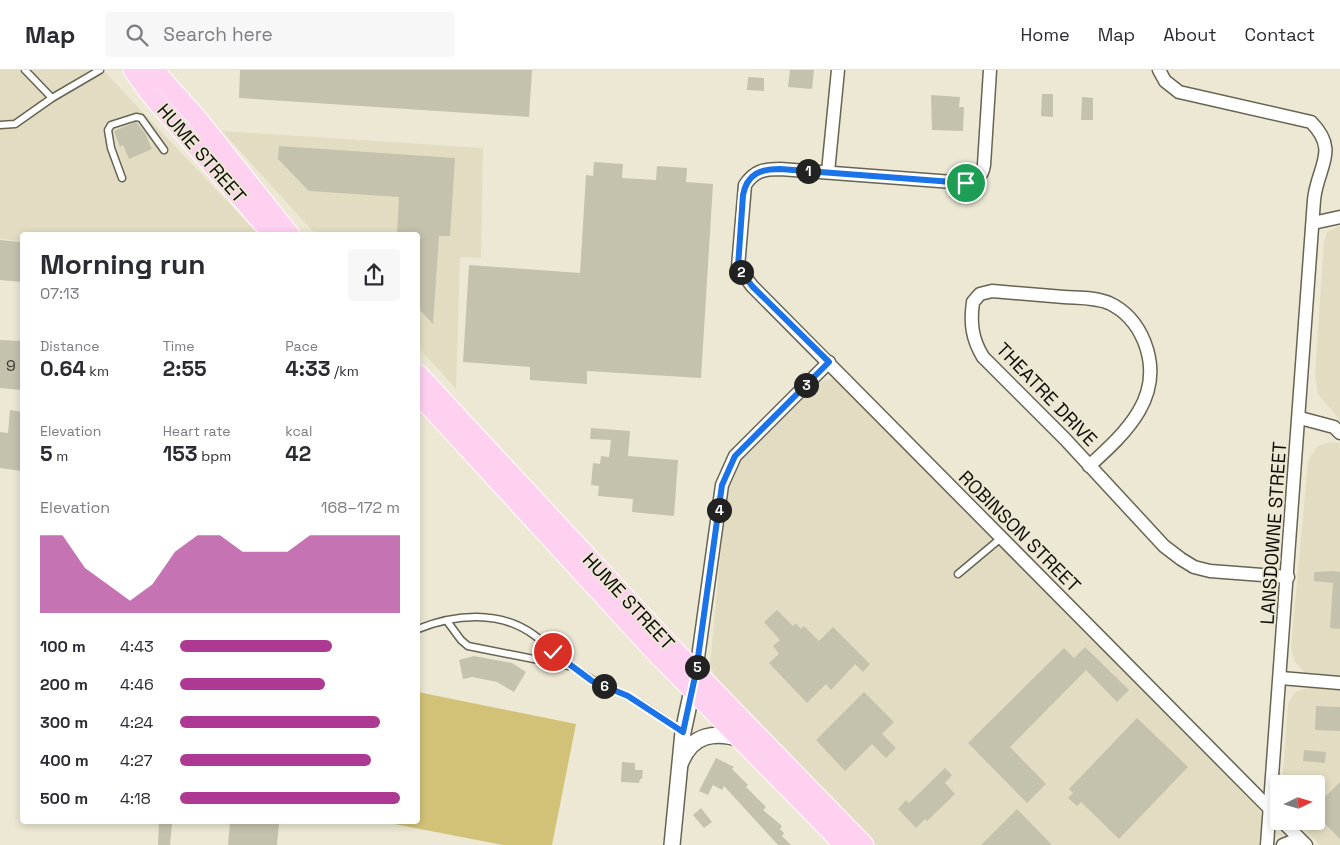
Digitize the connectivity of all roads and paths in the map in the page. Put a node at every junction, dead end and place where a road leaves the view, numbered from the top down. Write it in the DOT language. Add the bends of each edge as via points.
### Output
graph roads {
  1 [pos="25,70"];
  2 [pos="100,70"];
  3 [pos="133,70"];
  4 [pos="154,70"];
  5 [pos="838,70"];
  6 [pos="990,70"];
  7 [pos="1158,70"];
  8 [pos="52,98"];
  9 [pos="0,125"];
  10 [pos="164,150"];
  11 [pos="828,172"];
  12 [pos="122,178"];
  13 [pos="1340,217"];
  14 [pos="1313,223"];
  15 [pos="270,232"];
  16 [pos="288,232"];
  17 [pos="829,362"];
  18 [pos="420,376"];
  19 [pos="420,396"];
  20 [pos="1300,418"];
  21 [pos="1340,433"];
  22 [pos="1089,466"];
  23 [pos="1001,538"];
  24 [pos="958,574"];
  25 [pos="1288,577"];
  26 [pos="447,620"];
  27 [pos="420,628"];
  28 [pos="572,668"];
  29 [pos="1281,678"];
  30 [pos="694,681"];
  31 [pos="1340,683"];
  32 [pos="683,732"];
  33 [pos="741,739"];
  34 [pos="678,770"];
  35 [pos="1268,808"];
  36 [pos="1291,830"];
  37 [pos="672,845"];
  38 [pos="844,845"];
  39 [pos="864,845"];
  40 [pos="1267,845"];
  41 [pos="1283,845"];
  42 [pos="1305,845"];
  1 -- 8 [label="lane"];
  2 -- 8 [label="lane"];
  3 -- 15 [label="main road, HUME STREET" via="150,94"];
  4 -- 16 [label="main road, HUME STREET" via="197,118"];
  5 -- 11 [label="street"];
  6 -- 11 [label="street" via="984,165 974,182"];
  7 -- 14 [label="street, LANSDOWNE STREET" via="1165,81 1180,92 1298,117 1311,122 1322,132 1327,147 1326,161 1315,189"];
  8 -- 9 [label="lane" via="15,124"];
  10 -- 12 [label="lane" via="141,118 111,126 108,130 111,148"];
  11 -- 17 [label="street, ROBINSON STREET" via="769,169 750,176 743,195 738,267 752,286"];
  13 -- 14 [label="street"];
  14 -- 20 [label="street, LANSDOWNE STREET"];
  17 -- 23 [label="street, ROBINSON STREET"];
  17 -- 30 [label="street" via="735,456 722,485"];
  18 -- 30 [label="main road, HUME STREET"];
  19 -- 30 [label="main road, HUME STREET"];
  20 -- 21 [label="street" via="1334,427"];
  20 -- 25 [label="street, LANSDOWNE STREET"];
  22 -- 22 [label="street, THEATRE DRIVE" via="983,357 975,344 971,327 973,302 980,294 992,291 1097,299 1123,312 1139,329 1151,367 1144,404 1136,419"];
  22 -- 25 [label="street, THEATRE DRIVE" via="1164,546 1194,568"];
  23 -- 24 [label="lane"];
  23 -- 35 [label="street, ROBINSON STREET"];
  25 -- 29 [label="street, LANSDOWNE STREET"];
  26 -- 27 [label="lane"];
  26 -- 28 [label="lane" via="468,646 551,661"];
  26 -- 28 [label="lane" via="496,618 515,624 534,635"];
  28 -- 32 [label="lane" via="592,681 628,696"];
  29 -- 31 [label="street"];
  29 -- 35 [label="street, LANSDOWNE STREET"];
  30 -- 32 [label="street"];
  30 -- 33 [label="main road, HUME STREET"];
  30 -- 39 [label="main road, HUME STREET"];
  32 -- 34 [label="street"];
  33 -- 34 [label="street" via="727,734 706,736 690,747"];
  33 -- 38 [label="main road, HUME STREET"];
  34 -- 37 [label="street"];
  35 -- 40 [label="street, LANSDOWNE STREET"];
  36 -- 42 [label="street"];
  41 -- 42 [label="street" via="1293,841"];
}
